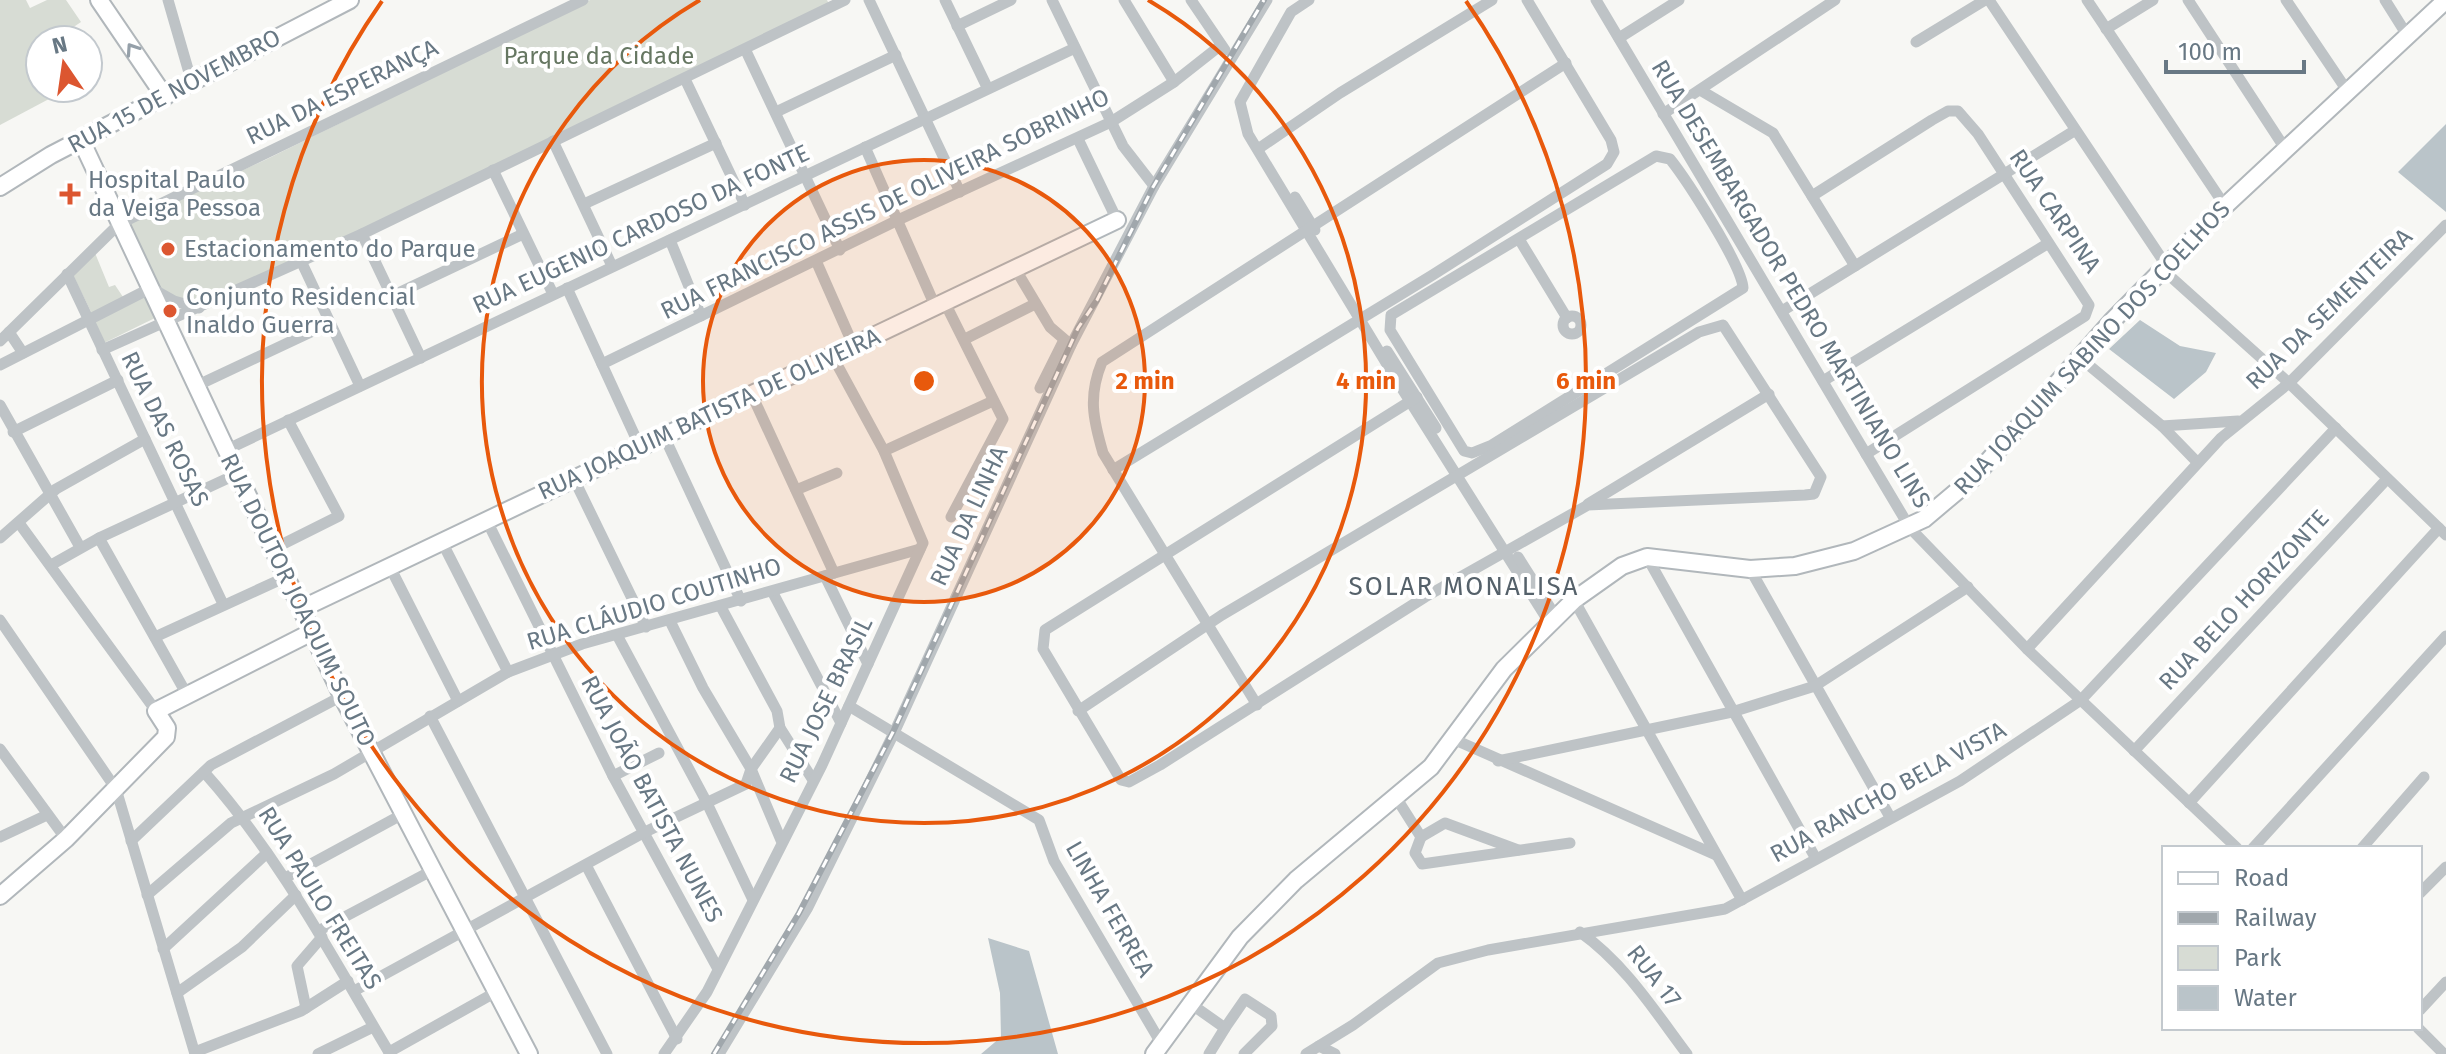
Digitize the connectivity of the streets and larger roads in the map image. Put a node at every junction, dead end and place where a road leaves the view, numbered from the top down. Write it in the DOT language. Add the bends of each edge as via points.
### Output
graph roads {
  1 [pos="99,0"];
  2 [pos="168,0"];
  3 [pos="350,0"];
  4 [pos="583,0"];
  5 [pos="869,0"];
  6 [pos="945,0"];
  7 [pos="1011,0"];
  8 [pos="1052,0"];
  9 [pos="1124,0"];
  10 [pos="1191,0"];
  11 [pos="1267,0"];
  12 [pos="1309,0"];
  13 [pos="1492,0"];
  14 [pos="1527,0"];
  15 [pos="1596,0"];
  16 [pos="1679,0"];
  17 [pos="1835,0"];
  18 [pos="1987,0"];
  19 [pos="2087,0"];
  20 [pos="2153,0"];
  21 [pos="2188,0"];
  22 [pos="2286,0"];
  23 [pos="2385,0"];
  24 [pos="2446,0"];
  25 [pos="841,1"];
  26 [pos="957,26"];
  27 [pos="2106,29"];
  28 [pos="2407,35"];
  29 [pos="1619,38"];
  30 [pos="1916,42"];
  31 [pos="1221,45"];
  32 [pos="1075,48"];
  33 [pos="746,51"];
  34 [pos="896,55"];
  35 [pos="1231,56"];
  36 [pos="1566,63"];
  37 [pos="685,79"];
  38 [pos="1174,82"];
  39 [pos="192,83"];
  40 [pos="987,87"];
  41 [pos="1700,90"];
  42 [pos="2348,92"];
  43 [pos="165,97"];
  44 [pos="776,112"];
  45 [pos="1663,114"];
  46 [pos="926,117"];
  47 [pos="1111,122"];
  48 [pos="2074,131"];
  49 [pos="1078,139"];
  50 [pos="81,140"];
  51 [pos="553,141"];
  52 [pos="716,143"];
  53 [pos="865,147"];
  54 [pos="1261,148"];
  55 [pos="2286,150"];
  56 [pos="493,170"];
  57 [pos="2002,174"];
  58 [pos="805,175"];
  59 [pos="1154,186"];
  60 [pos="0,187"];
  61 [pos="960,192"];
  62 [pos="1812,196"];
  63 [pos="584,204"];
  64 [pos="745,205"];
  65 [pos="2225,206"];
  66 [pos="898,220"];
  67 [pos="1117,220"];
  68 [pos="1729,223"];
  69 [pos="119,224"];
  70 [pos="2446,225"];
  71 [pos="1309,226"];
  72 [pos="1716,233"];
  73 [pos="362,234"];
  74 [pos="523,234"];
  75 [pos="1519,239"];
  76 [pos="670,240"];
  77 [pos="2047,244"];
  78 [pos="840,250"];
  79 [pos="301,261"];
  80 [pos="817,263"];
  81 [pos="612,266"];
  82 [pos="1855,266"];
  83 [pos="2164,267"];
  84 [pos="1016,270"];
  85 [pos="67,274"];
  86 [pos="151,288"];
  87 [pos="567,288"];
  88 [pos="553,294"];
  89 [pos="392,296"];
  90 [pos="1035,304"];
  91 [pos="940,305"];
  92 [pos="199,308"];
  93 [pos="1782,311"];
  94 [pos="701,316"];
  95 [pos="1363,317"];
  96 [pos="1567,318"];
  97 [pos="88,319"];
  98 [pos="166,323"];
  99 [pos="330,323"];
  100 [pos="5,337"];
  101 [pos="965,339"];
  102 [pos="1067,344"];
  103 [pos="854,347"];
  104 [pos="102,350"];
  105 [pos="23,353"];
  106 [pos="833,357"];
  107 [pos="2079,357"];
  108 [pos="421,358"];
  109 [pos="602,364"];
  110 [pos="0,365"];
  111 [pos="118,380"];
  112 [pos="1823,381"];
  113 [pos="2289,383"];
  114 [pos="196,386"];
  115 [pos="360,386"];
  116 [pos="1040,388"];
  117 [pos="1769,394"];
  118 [pos="752,395"];
  119 [pos="1414,400"];
  120 [pos="993,401"];
  121 [pos="0,405"];
  122 [pos="288,420"];
  123 [pos="2239,421"];
  124 [pos="2162,426"];
  125 [pos="2336,428"];
  126 [pos="13,432"];
  127 [pos="664,436"];
  128 [pos="145,439"];
  129 [pos="640,447"];
  130 [pos="226,450"];
  131 [pos="884,451"];
  132 [pos="1866,454"];
  133 [pos="2197,462"];
  134 [pos="1113,470"];
  135 [pos="837,473"];
  136 [pos="237,474"];
  137 [pos="1461,474"];
  138 [pos="573,477"];
  139 [pos="2386,480"];
  140 [pos="796,490"];
  141 [pos="48,495"];
  142 [pos="176,502"];
  143 [pos="1588,505"];
  144 [pos="951,517"];
  145 [pos="486,519"];
  146 [pos="19,523"];
  147 [pos="1910,528"];
  148 [pos="2443,531"];
  149 [pos="0,538"];
  150 [pos="99,538"];
  151 [pos="441,540"];
  152 [pos="80,547"];
  153 [pos="273,549"];
  154 [pos="920,549"];
  155 [pos="1510,551"];
  156 [pos="1164,555"];
  157 [pos="1647,557"];
  158 [pos="51,565"];
  159 [pos="390,567"];
  160 [pos="1750,569"];
  161 [pos="829,574"];
  162 [pos="286,577"];
  163 [pos="1968,587"];
  164 [pos="773,593"];
  165 [pos="1574,600"];
  166 [pos="741,601"];
  167 [pos="223,604"];
  168 [pos="721,607"];
  169 [pos="301,609"];
  170 [pos="1552,619"];
  171 [pos="0,620"];
  172 [pos="670,621"];
  173 [pos="1209,623"];
  174 [pos="646,627"];
  175 [pos="312,632"];
  176 [pos="617,635"];
  177 [pos="2446,636"];
  178 [pos="155,637"];
  179 [pos="2027,649"];
  180 [pos="551,654"];
  181 [pos="868,664"];
  182 [pos="508,672"];
  183 [pos="1815,686"];
  184 [pos="186,693"];
  185 [pos="342,696"];
  186 [pos="2081,700"];
  187 [pos="458,701"];
  188 [pos="1257,705"];
  189 [pos="849,706"];
  190 [pos="156,711"];
  191 [pos="1078,711"];
  192 [pos="1732,712"];
  193 [pos="430,716"];
  194 [pos="841,723"];
  195 [pos="780,728"];
  196 [pos="1647,729"];
  197 [pos="894,733"];
  198 [pos="1453,739"];
  199 [pos="0,749"];
  200 [pos="2134,751"];
  201 [pos="371,753"];
  202 [pos="659,753"];
  203 [pos="1498,761"];
  204 [pos="751,769"];
  205 [pos="204,772"];
  206 [pos="613,776"];
  207 [pos="2424,777"];
  208 [pos="813,780"];
  209 [pos="116,789"];
  210 [pos="1397,799"];
  211 [pos="706,801"];
  212 [pos="2189,803"];
  213 [pos="403,814"];
  214 [pos="47,815"];
  215 [pos="242,816"];
  216 [pos="1890,817"];
  217 [pos="645,832"];
  218 [pos="0,837"];
  219 [pos="1421,837"];
  220 [pos="66,839"];
  221 [pos="781,840"];
  222 [pos="131,841"];
  223 [pos="1570,843"];
  224 [pos="2235,846"];
  225 [pos="2255,846"];
  226 [pos="2364,846"];
  227 [pos="1519,850"];
  228 [pos="267,853"];
  229 [pos="1716,855"];
  230 [pos="1815,857"];
  231 [pos="586,865"];
  232 [pos="2446,867"];
  233 [pos="433,870"];
  234 [pos="285,878"];
  235 [pos="2422,891"];
  236 [pos="147,895"];
  237 [pos="296,895"];
  238 [pos="0,896"];
  239 [pos="525,900"];
  240 [pos="753,900"];
  241 [pos="1742,900"];
  242 [pos="466,930"];
  243 [pos="1580,932"];
  244 [pos="320,934"];
  245 [pos="163,949"];
  246 [pos="718,969"];
  247 [pos="2446,982"];
  248 [pos="351,986"];
  249 [pos="496,992"];
  250 [pos="177,993"];
  251 [pos="1191,1004"];
  252 [pos="306,1008"];
  253 [pos="2422,1008"];
  254 [pos="373,1027"];
  255 [pos="1225,1028"];
  256 [pos="2420,1030"];
  257 [pos="677,1039"];
  258 [pos="1319,1046"];
  259 [pos="1158,1049"];
  260 [pos="195,1053"];
  261 [pos="389,1053"];
  262 [pos="527,1053"];
  263 [pos="318,1054"];
  264 [pos="607,1054"];
  265 [pos="664,1054"];
  266 [pos="719,1054"];
  267 [pos="1209,1054"];
  268 [pos="1244,1054"];
  269 [pos="1306,1054"];
  270 [pos="1335,1054"];
  271 [pos="1687,1054"];
  272 [pos="2444,1054"];
  43 -- 1 [label="street, one-way"];
  2 -- 39 [label="street"];
  3 -- 39 [label="street, RUA 15 DE NOVEMBRO"];
  4 -- 69 [label="street, RUA DA ESPERANÇA"];
  5 -- 34 [label="street"];
  6 -- 26 [label="street"];
  7 -- 26 [label="street"];
  8 -- 32 [label="street"];
  9 -- 38 [label="street"];
  10 -- 31 [label="street"];
  11 -- 35 [label="street, RUA DA LINHA"];
  12 -- 54 [label="street" via="1291,12 1240,102"];
  13 -- 54 [label="street"];
  14 -- 36 [label="street"];
  15 -- 29 [label="street, RUA DESEMBARGADOR PEDRO MARTINIANO LINS"];
  16 -- 29 [label="street"];
  17 -- 41 [label="street"];
  18 -- 30 [label="street"];
  18 -- 48 [label="street"];
  19 -- 27 [label="street"];
  20 -- 27 [label="street"];
  21 -- 55 [label="street"];
  22 -- 42 [label="street"];
  23 -- 28 [label="street"];
  24 -- 28 [label="street, RUA JOAQUIM SABINO DOS COELHOS"];
  25 -- 33 [label="street"];
  26 -- 40 [label="street"];
  27 -- 65 [label="street"];
  28 -- 42 [label="street, RUA JOAQUIM SABINO DOS COELHOS"];
  29 -- 45 [label="street, RUA DESEMBARGADOR PEDRO MARTINIANO LINS"];
  31 -- 35 [label="street"];
  31 -- 38 [label="street, RUA FRANCISCO ASSIS DE OLIVEIRA SOBRINHO"];
  32 -- 40 [label="street, RUA EUGENIO CARDOSO DA FONTE"];
  32 -- 47 [label="street"];
  33 -- 37 [label="street"];
  33 -- 44 [label="street"];
  34 -- 44 [label="street"];
  34 -- 46 [label="street"];
  35 -- 59 [label="street, RUA DA LINHA"];
  36 -- 71 [label="street"];
  36 -- 95 [label="street" via="1611,140 1614,152 1607,164"];
  37 -- 51 [label="street"];
  37 -- 52 [label="street"];
  38 -- 47 [label="street, RUA FRANCISCO ASSIS DE OLIVEIRA SOBRINHO"];
  39 -- 43 [label="street, RUA 15 DE NOVEMBRO"];
  40 -- 46 [label="street, RUA EUGENIO CARDOSO DA FONTE"];
  41 -- 45 [label="street"];
  41 -- 62 [label="street" via="1771,130"];
  42 -- 55 [label="street, RUA JOAQUIM SABINO DOS COELHOS"];
  43 -- 50 [label="street, RUA 15 DE NOVEMBRO"];
  44 -- 58 [label="street"];
  45 -- 68 [label="street, RUA DESEMBARGADOR PEDRO MARTINIANO LINS"];
  46 -- 53 [label="street, RUA EUGENIO CARDOSO DA FONTE"];
  46 -- 61 [label="street"];
  47 -- 49 [label="street, RUA FRANCISCO ASSIS DE OLIVEIRA SOBRINHO"];
  47 -- 59 [label="street"];
  48 -- 57 [label="street"];
  48 -- 83 [label="street"];
  49 -- 61 [label="street, RUA FRANCISCO ASSIS DE OLIVEIRA SOBRINHO"];
  49 -- 67 [label="street"];
  50 -- 60 [label="street, RUA 15 DE NOVEMBRO"];
  50 -- 69 [label="street, RUA DOUTOR JOAQUIM SOUTO"];
  51 -- 56 [label="street"];
  51 -- 63 [label="street"];
  52 -- 63 [label="street"];
  52 -- 64 [label="street"];
  53 -- 58 [label="street, RUA EUGENIO CARDOSO DA FONTE"];
  53 -- 66 [label="street"];
  54 -- 71 [label="street"];
  55 -- 65 [label="street, RUA JOAQUIM SABINO DOS COELHOS"];
  56 -- 73 [label="street"];
  56 -- 74 [label="street"];
  57 -- 62 [label="street, RUA CARPINA" via="1969,120 1955,110"];
  57 -- 77 [label="street, RUA CARPINA"];
  57 -- 82 [label="street"];
  58 -- 64 [label="street, RUA EUGENIO CARDOSO DA FONTE"];
  58 -- 78 [label="street"];
  59 -- 102 [label="street, RUA DA LINHA"];
  61 -- 66 [label="street, RUA FRANCISCO ASSIS DE OLIVEIRA SOBRINHO"];
  62 -- 82 [label="street"];
  63 -- 81 [label="street"];
  64 -- 76 [label="street, RUA EUGENIO CARDOSO DA FONTE"];
  65 -- 83 [label="street, RUA JOAQUIM SABINO DOS COELHOS"];
  66 -- 78 [label="street, RUA FRANCISCO ASSIS DE OLIVEIRA SOBRINHO"];
  66 -- 91 [label="street"];
  67 -- 84 [label="street, RUA JOAQUIM BATISTA DE OLIVEIRA"];
  68 -- 72 [label="street"];
  68 -- 93 [label="street, RUA DESEMBARGADOR PEDRO MARTINIANO LINS"];
  69 -- 85 [label="street, RUA DA ESPERANÇA"];
  69 -- 86 [label="street, RUA DOUTOR JOAQUIM SOUTO"];
  70 -- 113 [label="street, RUA DA SEMENTEIRA"];
  71 -- 95 [label="street"];
  71 -- 134 [label="street" via="1102,362 1093,383 1091,412"];
  72 -- 75 [label="street" via="1673,163 1656,156"];
  72 -- 75 [label="street" via="1743,289 1517,430 1467,453 1395,340 1389,320 1402,307"];
  73 -- 79 [label="street"];
  73 -- 89 [label="street"];
  74 -- 88 [label="street"];
  74 -- 89 [label="street"];
  75 -- 96 [label="street"];
  76 -- 81 [label="street, RUA EUGENIO CARDOSO DA FONTE"];
  76 -- 94 [label="street"];
  77 -- 112 [label="street"];
  77 -- 132 [label="street, RUA CARPINA" via="2089,305 2087,314"];
  78 -- 80 [label="street, RUA FRANCISCO ASSIS DE OLIVEIRA SOBRINHO"];
  79 -- 92 [label="street"];
  79 -- 99 [label="street"];
  80 -- 94 [label="street, RUA FRANCISCO ASSIS DE OLIVEIRA SOBRINHO"];
  80 -- 103 [label="street"];
  81 -- 87 [label="street, RUA EUGENIO CARDOSO DA FONTE"];
  82 -- 93 [label="street"];
  83 -- 107 [label="street, RUA JOAQUIM SABINO DOS COELHOS"];
  83 -- 113 [label="street"];
  84 -- 90 [label="street"];
  84 -- 91 [label="street, RUA JOAQUIM BATISTA DE OLIVEIRA"];
  85 -- 97 [label="street, RUA DAS ROSAS"];
  85 -- 100 [label="street, RUA DA ESPERANÇA"];
  86 -- 92 [label="street"];
  86 -- 97 [label="street"];
  86 -- 98 [label="street, RUA DOUTOR JOAQUIM SOUTO"];
  87 -- 88 [label="street, RUA EUGENIO CARDOSO DA FONTE"];
  87 -- 109 [label="street"];
  88 -- 108 [label="street, RUA EUGENIO CARDOSO DA FONTE"];
  89 -- 108 [label="street"];
  90 -- 101 [label="street"];
  90 -- 102 [label="street"];
  91 -- 101 [label="street"];
  91 -- 103 [label="street, RUA JOAQUIM BATISTA DE OLIVEIRA"];
  92 -- 98 [label="street"];
  93 -- 112 [label="street, RUA DESEMBARGADOR PEDRO MARTINIANO LINS"];
  94 -- 109 [label="street, RUA FRANCISCO ASSIS DE OLIVEIRA SOBRINHO"];
  95 -- 119 [label="street"];
  95 -- 134 [label="street"];
  97 -- 104 [label="street, RUA DAS ROSAS"];
  97 -- 105 [label="street"];
  98 -- 104 [label="street"];
  98 -- 114 [label="street, RUA DOUTOR JOAQUIM SOUTO"];
  99 -- 114 [label="street"];
  99 -- 115 [label="street"];
  100 -- 105 [label="street"];
  101 -- 120 [label="street"];
  102 -- 116 [label="street"];
  102 -- 197 [label="street, RUA DA LINHA"];
  103 -- 106 [label="street, RUA JOAQUIM BATISTA DE OLIVEIRA"];
  104 -- 111 [label="street, RUA DAS ROSAS"];
  105 -- 110 [label="street"];
  106 -- 118 [label="street, RUA JOAQUIM BATISTA DE OLIVEIRA"];
  106 -- 131 [label="street"];
  107 -- 124 [label="street"];
  107 -- 147 [label="street, RUA JOAQUIM SABINO DOS COELHOS" via="1974,477"];
  108 -- 115 [label="street, RUA EUGENIO CARDOSO DA FONTE"];
  109 -- 129 [label="street"];
  111 -- 126 [label="street"];
  111 -- 128 [label="street, RUA DAS ROSAS"];
  112 -- 132 [label="street, RUA DESEMBARGADOR PEDRO MARTINIANO LINS"];
  113 -- 123 [label="street, RUA DA SEMENTEIRA"];
  113 -- 125 [label="street"];
  114 -- 130 [label="street, RUA DOUTOR JOAQUIM SOUTO"];
  115 -- 122 [label="street, RUA EUGENIO CARDOSO DA FONTE"];
  117 -- 137 [label="street" via="1723,325 1699,332"];
  117 -- 143 [label="street"];
  117 -- 143 [label="street" via="1821,477 1814,494"];
  118 -- 127 [label="street, RUA JOAQUIM BATISTA DE OLIVEIRA"];
  118 -- 140 [label="street"];
  119 -- 137 [label="street"];
  119 -- 156 [label="street"];
  120 -- 131 [label="street"];
  120 -- 144 [label="street" via="1002,424"];
  121 -- 126 [label="street"];
  122 -- 130 [label="street, RUA EUGENIO CARDOSO DA FONTE"];
  122 -- 153 [label="street" via="338,517"];
  123 -- 124 [label="street"];
  123 -- 133 [label="street, RUA DA SEMENTEIRA"];
  124 -- 133 [label="street"];
  125 -- 139 [label="street"];
  125 -- 186 [label="street, RUA RANCHO BELA VISTA"];
  126 -- 141 [label="street"];
  127 -- 129 [label="street, RUA JOAQUIM BATISTA DE OLIVEIRA"];
  127 -- 166 [label="street"];
  128 -- 141 [label="street"];
  128 -- 142 [label="street, RUA DAS ROSAS"];
  129 -- 138 [label="street, RUA JOAQUIM BATISTA DE OLIVEIRA"];
  130 -- 136 [label="street, RUA DOUTOR JOAQUIM SOUTO"];
  131 -- 154 [label="street" via="923,539"];
  132 -- 147 [label="street, RUA DESEMBARGADOR PEDRO MARTINIANO LINS"];
  133 -- 179 [label="street, RUA DA SEMENTEIRA"];
  134 -- 156 [label="street"];
  135 -- 140 [label="street"];
  136 -- 142 [label="street"];
  136 -- 153 [label="street, RUA DOUTOR JOAQUIM SOUTO"];
  137 -- 155 [label="street"];
  137 -- 173 [label="street"];
  138 -- 145 [label="street, RUA JOAQUIM BATISTA DE OLIVEIRA"];
  138 -- 174 [label="street"];
  139 -- 148 [label="street"];
  139 -- 200 [label="street, RUA BELO HORIZONTE"];
  140 -- 161 [label="street"];
  141 -- 146 [label="street"];
  141 -- 152 [label="street"];
  142 -- 150 [label="street"];
  142 -- 167 [label="street, RUA DAS ROSAS"];
  143 -- 155 [label="street"];
  145 -- 151 [label="street, RUA JOAQUIM BATISTA DE OLIVEIRA"];
  145 -- 180 [label="street, RUA JOÃO BATISTA NUNES"];
  146 -- 149 [label="street"];
  146 -- 158 [label="street"];
  147 -- 160 [label="street, RUA JOAQUIM SABINO DOS COELHOS" via="1814,562"];
  147 -- 163 [label="street, RUA DESEMBARGADOR PEDRO MARTINIANO LINS"];
  148 -- 212 [label="street"];
  150 -- 152 [label="street"];
  150 -- 178 [label="street"];
  151 -- 159 [label="street, RUA JOAQUIM BATISTA DE OLIVEIRA"];
  151 -- 182 [label="street"];
  152 -- 158 [label="street"];
  153 -- 162 [label="street, RUA DOUTOR JOAQUIM SOUTO"];
  154 -- 161 [label="street, RUA CLÁUDIO COUTINHO"];
  154 -- 181 [label="street, RUA JOSE BRASIL"];
  155 -- 170 [label="street"];
  155 -- 188 [label="street" via="1425,597"];
  156 -- 173 [label="street"];
  156 -- 191 [label="street" via="1045,630 1043,649"];
  157 -- 160 [label="street, RUA JOAQUIM SABINO DOS COELHOS"];
  157 -- 165 [label="street" via="1622,566"];
  157 -- 192 [label="street"];
  158 -- 190 [label="street"];
  159 -- 169 [label="street, RUA JOAQUIM BATISTA DE OLIVEIRA"];
  159 -- 187 [label="street"];
  160 -- 183 [label="street"];
  161 -- 164 [label="street, RUA CLÁUDIO COUTINHO"];
  161 -- 181 [label="street"];
  162 -- 167 [label="street"];
  162 -- 169 [label="street, RUA DOUTOR JOAQUIM SOUTO"];
  163 -- 179 [label="street, RUA DESEMBARGADOR PEDRO MARTINIANO LINS"];
  163 -- 183 [label="street"];
  164 -- 166 [label="street, RUA CLÁUDIO COUTINHO"];
  164 -- 194 [label="street"];
  165 -- 170 [label="street"];
  165 -- 196 [label="street"];
  166 -- 168 [label="street, RUA CLÁUDIO COUTINHO"];
  167 -- 178 [label="street"];
  168 -- 172 [label="street, RUA CLÁUDIO COUTINHO"];
  168 -- 195 [label="street" via="777,711"];
  169 -- 175 [label="street, RUA DOUTOR JOAQUIM SOUTO"];
  170 -- 198 [label="street" via="1504,669"];
  171 -- 209 [label="street"];
  172 -- 174 [label="street, RUA CLÁUDIO COUTINHO"];
  172 -- 204 [label="street"];
  173 -- 188 [label="street"];
  173 -- 191 [label="street"];
  174 -- 176 [label="street, RUA CLÁUDIO COUTINHO"];
  175 -- 184 [label="street"];
  175 -- 185 [label="street, RUA DOUTOR JOAQUIM SOUTO"];
  176 -- 180 [label="street, RUA CLÁUDIO COUTINHO"];
  176 -- 211 [label="street"];
  177 -- 225 [label="street"];
  178 -- 184 [label="street"];
  179 -- 186 [label="street, RUA DESEMBARGADOR PEDRO MARTINIANO LINS"];
  180 -- 182 [label="street, RUA CLÁUDIO COUTINHO"];
  180 -- 206 [label="street, RUA JOÃO BATISTA NUNES"];
  181 -- 189 [label="street, RUA JOSE BRASIL"];
  182 -- 187 [label="street, RUA CLÁUDIO COUTINHO"];
  183 -- 192 [label="street"];
  183 -- 216 [label="street"];
  184 -- 190 [label="street"];
  185 -- 201 [label="street, RUA DOUTOR JOAQUIM SOUTO"];
  185 -- 205 [label="street"];
  186 -- 200 [label="street, RUA DESEMBARGADOR PEDRO MARTINIANO LINS"];
  186 -- 216 [label="street, RUA RANCHO BELA VISTA" via="1960,781"];
  187 -- 193 [label="street, RUA CLÁUDIO COUTINHO"];
  188 -- 191 [label="street" via="1129,782 1121,780"];
  189 -- 194 [label="street, RUA JOSE BRASIL"];
  189 -- 197 [label="street, LINHA FERREA"];
  190 -- 209 [label="street" via="168,735"];
  192 -- 196 [label="street"];
  192 -- 230 [label="street"];
  193 -- 201 [label="street, RUA CLÁUDIO COUTINHO"];
  193 -- 239 [label="street"];
  194 -- 208 [label="street, RUA JOSE BRASIL"];
  195 -- 204 [label="street"];
  195 -- 208 [label="street"];
  196 -- 203 [label="street"];
  196 -- 229 [label="street"];
  197 -- 259 [label="street, LINHA FERREA" via="1039,820 1054,861"];
  197 -- 266 [label="street, RUA DA LINHA" via="807,909"];
  198 -- 203 [label="street"];
  198 -- 210 [label="street"];
  199 -- 214 [label="street"];
  200 -- 212 [label="street, RUA DESEMBARGADOR PEDRO MARTINIANO LINS"];
  201 -- 213 [label="street, RUA DOUTOR JOAQUIM SOUTO"];
  201 -- 215 [label="street, RUA CLÁUDIO COUTINHO"];
  202 -- 206 [label="street"];
  203 -- 229 [label="street"];
  204 -- 211 [label="street" via="746,784"];
  204 -- 221 [label="street"];
  205 -- 215 [label="street, RUA PAULO FREITAS"];
  205 -- 222 [label="street"];
  206 -- 217 [label="street, RUA JOÃO BATISTA NUNES"];
  207 -- 226 [label="street"];
  208 -- 221 [label="street, RUA JOSE BRASIL"];
  209 -- 220 [label="street"];
  209 -- 222 [label="street"];
  210 -- 219 [label="street"];
  210 -- 251 [label="street" via="1285,890 1240,937"];
  211 -- 217 [label="street"];
  211 -- 240 [label="street"];
  212 -- 224 [label="street, RUA DESEMBARGADOR PEDRO MARTINIANO LINS"];
  213 -- 233 [label="street, RUA DOUTOR JOAQUIM SOUTO"];
  213 -- 234 [label="street"];
  214 -- 218 [label="street"];
  214 -- 220 [label="street"];
  215 -- 228 [label="street, RUA PAULO FREITAS"];
  215 -- 236 [label="street, RUA CLÁUDIO COUTINHO"];
  216 -- 230 [label="street, RUA RANCHO BELA VISTA"];
  217 -- 231 [label="street"];
  217 -- 246 [label="street, RUA JOÃO BATISTA NUNES"];
  219 -- 227 [label="street" via="1445,823"];
  219 -- 227 [label="street" via="1415,853 1427,865"];
  220 -- 238 [label="street"];
  221 -- 240 [label="street, RUA JOSE BRASIL"];
  222 -- 236 [label="street"];
  223 -- 227 [label="street"];
  228 -- 234 [label="street, RUA PAULO FREITAS"];
  228 -- 245 [label="street"];
  229 -- 241 [label="street"];
  230 -- 241 [label="street, RUA RANCHO BELA VISTA"];
  231 -- 239 [label="street"];
  231 -- 257 [label="street"];
  232 -- 235 [label="street"];
  233 -- 242 [label="street, RUA DOUTOR JOAQUIM SOUTO"];
  233 -- 244 [label="street"];
  234 -- 237 [label="street, RUA PAULO FREITAS"];
  236 -- 245 [label="street"];
  237 -- 244 [label="street, RUA PAULO FREITAS"];
  237 -- 250 [label="street" via="242,947"];
  239 -- 242 [label="street"];
  239 -- 264 [label="street"];
  240 -- 246 [label="street, RUA JOSE BRASIL"];
  241 -- 243 [label="street, RUA RANCHO BELA VISTA" via="1715,912"];
  242 -- 248 [label="street"];
  242 -- 249 [label="street, RUA DOUTOR JOAQUIM SOUTO"];
  243 -- 258 [label="street, RUA RANCHO BELA VISTA" via="1432,966"];
  243 -- 271 [label="street, RUA 17" via="1626,973"];
  244 -- 248 [label="street, RUA PAULO FREITAS"];
  244 -- 252 [label="street" via="297,966"];
  245 -- 250 [label="street"];
  246 -- 257 [label="street, RUA JOSE BRASIL"];
  247 -- 253 [label="street"];
  248 -- 252 [label="street"];
  248 -- 254 [label="street, RUA PAULO FREITAS"];
  249 -- 261 [label="street"];
  249 -- 262 [label="street, RUA DOUTOR JOAQUIM SOUTO"];
  250 -- 260 [label="street"];
  251 -- 255 [label="street"];
  251 -- 259 [label="street"];
  252 -- 260 [label="street"];
  254 -- 261 [label="street, RUA PAULO FREITAS"];
  254 -- 263 [label="street"];
  255 -- 267 [label="street"];
  255 -- 268 [label="street" via="1245,999 1271,1016 1272,1026"];
  256 -- 272 [label="street"];
  257 -- 265 [label="street, RUA JOSE BRASIL"];
  258 -- 269 [label="street, RUA RANCHO BELA VISTA"];
  258 -- 270 [label="street"];
}
